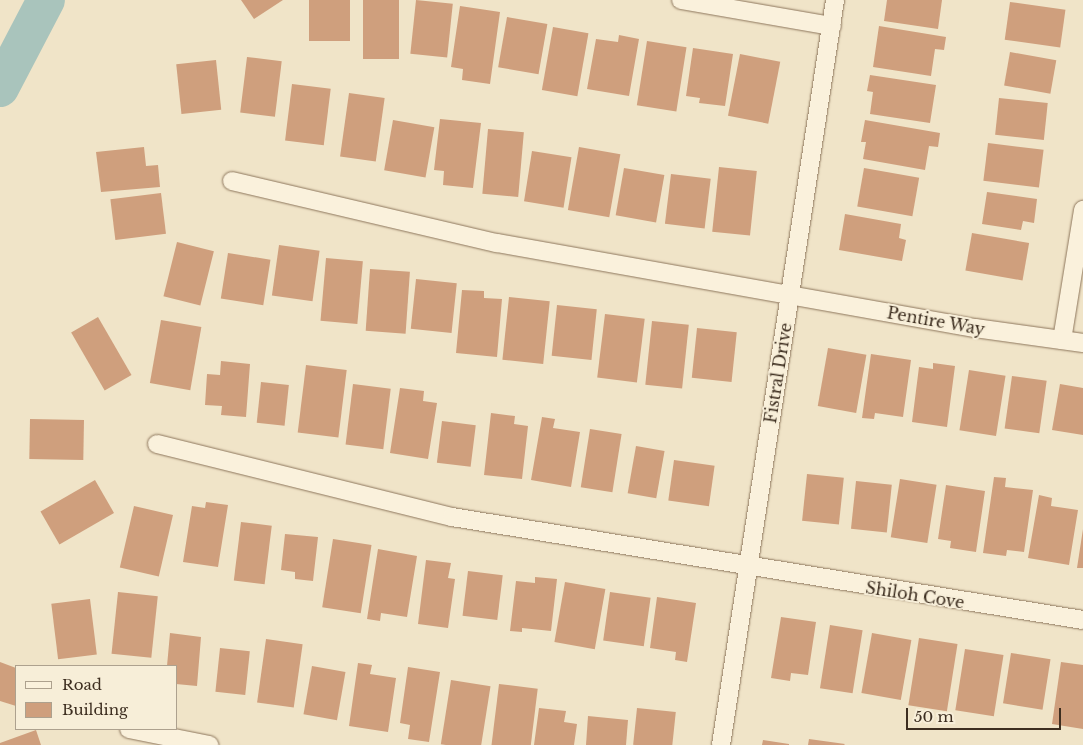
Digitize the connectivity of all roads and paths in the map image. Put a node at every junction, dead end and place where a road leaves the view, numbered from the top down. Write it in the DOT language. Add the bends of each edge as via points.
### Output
graph roads {
  1 [pos="681,0"];
  2 [pos="835,0"];
  3 [pos="832,26"];
  4 [pos="232,181"];
  5 [pos="1083,210"];
  6 [pos="790,296"];
  7 [pos="1062,340"];
  8 [pos="1083,343"];
  9 [pos="157,444"];
  10 [pos="748,568"];
  11 [pos="1083,620"];
  12 [pos="134,730"];
  13 [pos="210,745"];
  14 [pos="721,745"];
  1 -- 3 [label="street"];
  2 -- 3 [label="street, Fistral Drive"];
  3 -- 6 [label="street, Fistral Drive"];
  4 -- 6 [label="street, Pentire Way" via="497,242"];
  5 -- 7 [label="street"];
  6 -- 7 [label="street, Pentire Way"];
  6 -- 10 [label="street, Fistral Drive"];
  7 -- 8 [label="street, Pentire Way"];
  9 -- 10 [label="street, Shiloh Cove" via="452,517"];
  10 -- 11 [label="street, Shiloh Cove"];
  10 -- 14 [label="street, Fistral Drive"];
  12 -- 13 [label="street"];
}
